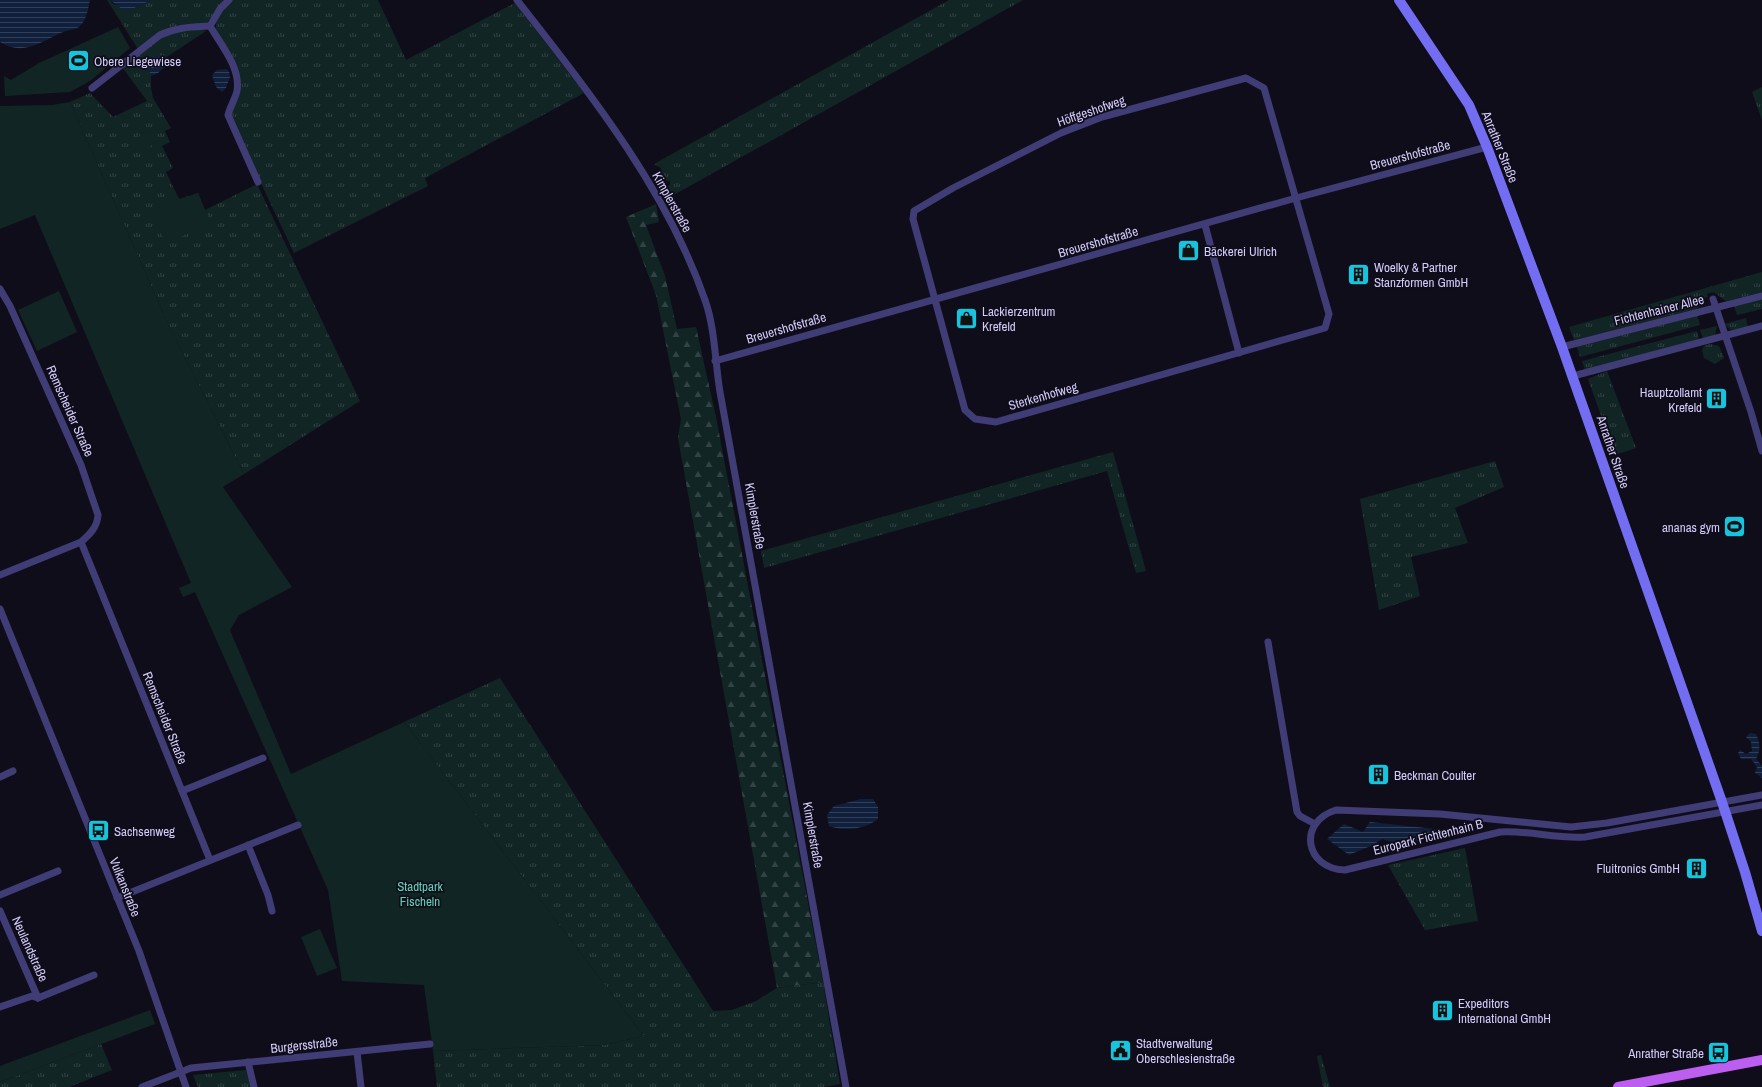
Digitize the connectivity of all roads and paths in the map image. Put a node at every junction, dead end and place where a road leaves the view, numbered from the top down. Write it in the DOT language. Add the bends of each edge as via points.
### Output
graph roads {
  1 [pos="229,0"];
  2 [pos="517,0"];
  3 [pos="1399,0"];
  4 [pos="210,26"];
  5 [pos="92,88"];
  6 [pos="1487,147"];
  7 [pos="258,182"];
  8 [pos="1296,198"];
  9 [pos="1204,225"];
  10 [pos="0,289"];
  11 [pos="1762,296"];
  12 [pos="1713,299"];
  13 [pos="935,300"];
  14 [pos="1717,307"];
  15 [pos="1762,326"];
  16 [pos="1724,336"];
  17 [pos="1562,347"];
  18 [pos="1239,353"];
  19 [pos="715,361"];
  20 [pos="1573,376"];
  21 [pos="1762,451"];
  22 [pos="81,542"];
  23 [pos="0,575"];
  24 [pos="0,609"];
  25 [pos="1268,642"];
  26 [pos="263,758"];
  27 [pos="14,771"];
  28 [pos="0,777"];
  29 [pos="182,791"];
  30 [pos="1762,795"];
  31 [pos="1762,806"];
  32 [pos="1724,807"];
  33 [pos="1315,824"];
  34 [pos="298,825"];
  35 [pos="1583,827"];
  36 [pos="1584,836"];
  37 [pos="248,845"];
  38 [pos="210,860"];
  39 [pos="58,871"];
  40 [pos="0,895"];
  41 [pos="117,898"];
  42 [pos="0,911"];
  43 [pos="272,911"];
  44 [pos="1762,931"];
  45 [pos="94,975"];
  46 [pos="38,998"];
  47 [pos="0,1008"];
  48 [pos="430,1044"];
  49 [pos="357,1052"];
  50 [pos="1762,1055"];
  51 [pos="1757,1061"];
  52 [pos="248,1062"];
  53 [pos="180,1071"];
  54 [pos="142,1087"];
  55 [pos="186,1087"];
  56 [pos="254,1087"];
  57 [pos="361,1087"];
  58 [pos="846,1087"];
  59 [pos="1618,1087"];
  1 -- 4 [label="street"];
  2 -- 19 [label="street, Kimplerstraße" via="581,82 639,167 669,219 706,301"];
  3 -- 6 [label="main road, Anrather Straße" via="1469,105"];
  4 -- 5 [label="street" via="173,29 160,35"];
  4 -- 7 [label="street" via="236,72 238,83 228,115"];
  6 -- 8 [label="street, Breuershofstraße"];
  6 -- 17 [label="main road, Anrather Straße"];
  8 -- 9 [label="street, Breuershofstraße"];
  8 -- 13 [label="street, Höffgeshofweg" via="1264,88 1246,78 1102,117 1016,155 914,211 913,219"];
  8 -- 18 [label="street, Sterkenhofweg" via="1329,314 1325,328"];
  9 -- 13 [label="street, Breuershofstraße"];
  9 -- 18 [label="street"];
  10 -- 22 [label="street, Remscheider Straße" via="37,365 94,498 98,522 92,533"];
  11 -- 14 [label="street, Fichtenhainer Allee"];
  12 -- 14 [label="street"];
  13 -- 18 [label="street, Sterkenhofweg" via="965,410 975,419 996,422"];
  13 -- 19 [label="street, Breuershofstraße"];
  14 -- 16 [label="street"];
  14 -- 17 [label="street, Fichtenhainer Allee"];
  15 -- 16 [label="street"];
  16 -- 20 [label="street"];
  16 -- 21 [label="street"];
  17 -- 20 [label="main road, Anrather Straße"];
  19 -- 58 [label="street, Kimplerstraße"];
  20 -- 32 [label="main road, Anrather Straße"];
  22 -- 23 [label="street, Remscheider Straße"];
  22 -- 29 [label="street, Remscheider Straße"];
  24 -- 41 [label="street, Vulkanstraße"];
  25 -- 33 [label="street" via="1297,812"];
  26 -- 29 [label="street"];
  27 -- 28 [label="street"];
  29 -- 38 [label="street, Remscheider Straße"];
  30 -- 32 [label="street"];
  31 -- 32 [label="street"];
  32 -- 35 [label="street, Europark Fichtenhain B"];
  32 -- 36 [label="street, Europark Fichtenhain B"];
  32 -- 44 [label="main road, Anrather Straße"];
  33 -- 35 [label="street, Europark Fichtenhain B" via="1327,812 1350,809 1482,818 1557,827"];
  33 -- 36 [label="street, Europark Fichtenhain B" via="1311,833 1312,849 1320,862 1336,870 1359,867 1500,832 1557,837"];
  34 -- 37 [label="street"];
  35 -- 36 [label="street"];
  37 -- 38 [label="street"];
  37 -- 43 [label="street" via="268,894"];
  38 -- 41 [label="street"];
  39 -- 40 [label="street"];
  41 -- 53 [label="street, Vulkanstraße" via="144,964"];
  42 -- 46 [label="street, Neulandstraße"];
  45 -- 46 [label="street"];
  46 -- 47 [label="street" via="32,996"];
  48 -- 49 [label="street, Burgersstraße"];
  49 -- 52 [label="street, Burgersstraße"];
  49 -- 57 [label="street"];
  50 -- 51 [label="main road"];
  51 -- 59 [label="main road"];
  52 -- 53 [label="street, Burgersstraße"];
  52 -- 56 [label="street"];
  53 -- 54 [label="street, Burgersstraße"];
  53 -- 55 [label="street, Vulkanstraße"];
}
